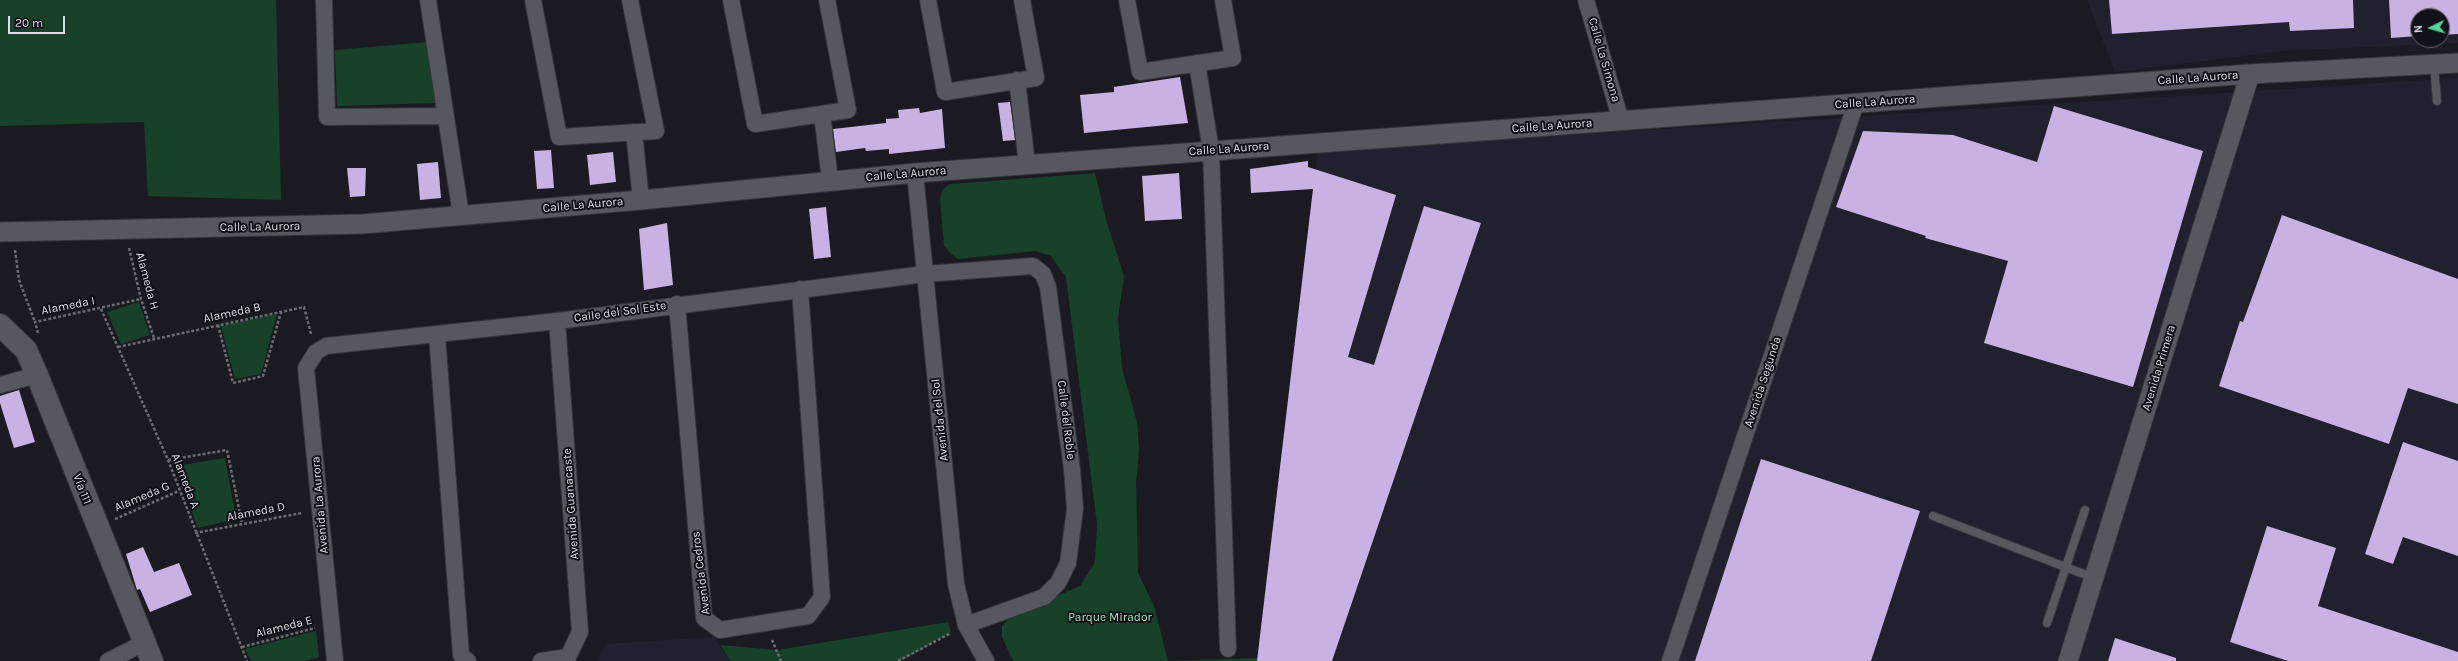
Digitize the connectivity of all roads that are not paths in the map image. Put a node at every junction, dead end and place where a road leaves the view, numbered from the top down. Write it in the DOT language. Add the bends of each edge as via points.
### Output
graph roads {
  1 [pos="324,0"];
  2 [pos="428,0"];
  3 [pos="533,0"];
  4 [pos="630,0"];
  5 [pos="732,0"];
  6 [pos="827,0"];
  7 [pos="928,0"];
  8 [pos="1022,0"];
  9 [pos="1127,0"];
  10 [pos="1223,0"];
  11 [pos="1586,0"];
  12 [pos="1197,63"];
  13 [pos="2458,63"];
  14 [pos="2434,64"];
  15 [pos="2250,74"];
  16 [pos="1017,80"];
  17 [pos="2437,101"];
  18 [pos="1856,103"];
  19 [pos="822,114"];
  20 [pos="446,116"];
  21 [pos="1621,121"];
  22 [pos="634,132"];
  23 [pos="1211,151"];
  24 [pos="1027,164"];
  25 [pos="915,173"];
  26 [pos="830,180"];
  27 [pos="641,200"];
  28 [pos="461,215"];
  29 [pos="8,232"];
  30 [pos="925,274"];
  31 [pos="800,289"];
  32 [pos="677,304"];
  33 [pos="557,320"];
  34 [pos="0,325"];
  35 [pos="437,334"];
  36 [pos="316,352"];
  37 [pos="37,375"];
  38 [pos="0,385"];
  39 [pos="2085,510"];
  40 [pos="1933,516"];
  41 [pos="2066,566"];
  42 [pos="2094,579"];
  43 [pos="2047,623"];
  44 [pos="966,625"];
  45 [pos="1228,649"];
  46 [pos="148,652"];
  47 [pos="108,661"];
  48 [pos="335,661"];
  49 [pos="468,661"];
  50 [pos="541,661"];
  51 [pos="986,661"];
  52 [pos="1670,661"];
  53 [pos="2068,661"];
  1 -- 20 [label="street" via="327,117"];
  2 -- 20 [label="street"];
  3 -- 22 [label="street" via="559,137"];
  4 -- 22 [label="street" via="656,131"];
  5 -- 19 [label="street" via="755,124"];
  6 -- 19 [label="street" via="848,110"];
  7 -- 16 [label="street" via="945,92"];
  8 -- 16 [label="street" via="1036,78"];
  9 -- 12 [label="street" via="1140,72"];
  10 -- 12 [label="street" via="1233,58"];
  11 -- 21 [label="street, Calle La Simona"];
  12 -- 23 [label="street"];
  13 -- 14 [label="street, Calle La Aurora"];
  14 -- 15 [label="street, Calle La Aurora"];
  14 -- 17 [label="lane"];
  15 -- 18 [label="street, Calle La Aurora"];
  15 -- 42 [label="street, Avenida Primera"];
  16 -- 24 [label="street"];
  18 -- 21 [label="street, Calle La Aurora"];
  18 -- 52 [label="street, Avenida Segunda"];
  19 -- 26 [label="street"];
  20 -- 28 [label="street"];
  21 -- 23 [label="street, Calle La Aurora"];
  22 -- 27 [label="street"];
  23 -- 24 [label="street, Calle La Aurora"];
  23 -- 45 [label="street"];
  24 -- 25 [label="street, Calle La Aurora"];
  25 -- 26 [label="street, Calle La Aurora"];
  25 -- 30 [label="street, Avenida del Sol"];
  26 -- 27 [label="street, Calle La Aurora"];
  27 -- 28 [label="street, Calle La Aurora"];
  28 -- 29 [label="street, Calle La Aurora" via="362,224 263,228 124,228"];
  30 -- 31 [label="street, Calle del Sol Este"];
  30 -- 44 [label="street, Avenida del Sol" via="956,584"];
  30 -- 44 [label="street, Calle del Roble" via="1033,266 1043,274 1048,287 1072,469 1075,509 1073,536 1068,563 1058,583 1044,597"];
  31 -- 32 [label="street, Calle del Sol Este"];
  31 -- 32 [label="street, Avenida Cedros" via="822,597 808,616 720,630 704,618"];
  32 -- 33 [label="street, Calle del Sol Este"];
  33 -- 35 [label="street, Calle del Sol Este"];
  33 -- 50 [label="street, Avenida Guanacaste" via="580,632 568,657"];
  34 -- 37 [label="main road, Vía 111" via="23,347"];
  35 -- 36 [label="street, Calle del Sol Este" via="326,346"];
  35 -- 49 [label="street" via="461,654"];
  36 -- 48 [label="street, Avenida La Aurora" via="306,368"];
  37 -- 38 [label="street"];
  37 -- 46 [label="main road, Vía 111"];
  39 -- 41 [label="lane"];
  40 -- 41 [label="lane"];
  41 -- 42 [label="lane"];
  41 -- 43 [label="lane"];
  42 -- 53 [label="street, Avenida Primera"];
  44 -- 51 [label="street, Avenida del Sol"];
  46 -- 47 [label="street"];
}
